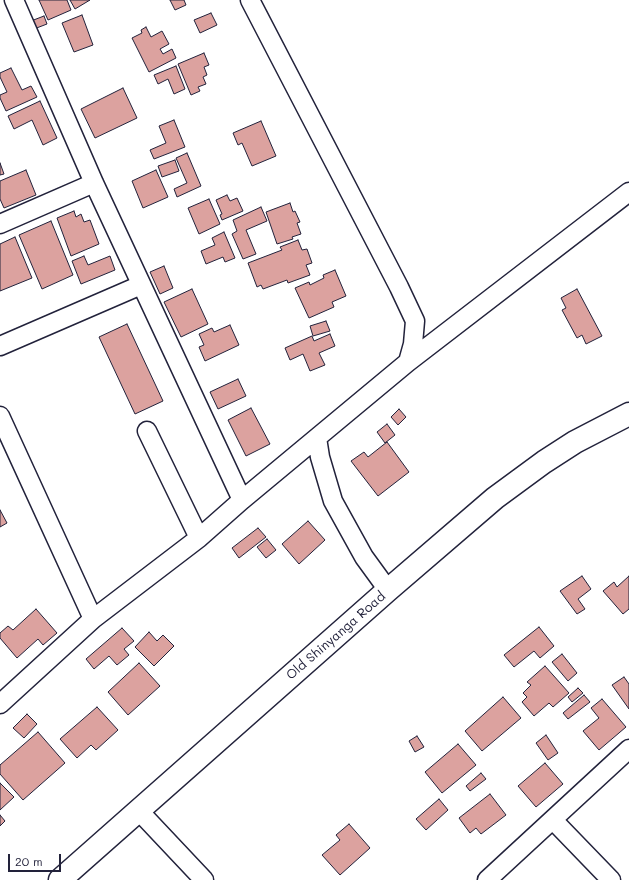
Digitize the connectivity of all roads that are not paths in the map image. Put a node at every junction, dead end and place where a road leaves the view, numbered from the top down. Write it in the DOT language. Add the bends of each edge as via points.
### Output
graph roads {
  1 [pos="14,0"];
  2 [pos="250,0"];
  3 [pos="94,184"];
  4 [pos="629,192"];
  5 [pos="0,224"];
  6 [pos="141,285"];
  7 [pos="0,346"];
  8 [pos="408,362"];
  9 [pos="629,414"];
  10 [pos="2,425"];
  11 [pos="148,431"];
  12 [pos="317,438"];
  13 [pos="242,500"];
  14 [pos="199,538"];
  15 [pos="388,590"];
  16 [pos="93,619"];
  17 [pos="0,704"];
  18 [pos="629,749"];
  19 [pos="139,811"];
  20 [pos="553,820"];
  21 [pos="60,880"];
  22 [pos="204,880"];
  23 [pos="487,880"];
  24 [pos="612,880"];
  1 -- 3 [label="street"];
  2 -- 8 [label="street" via="415,321"];
  3 -- 5 [label="street"];
  3 -- 6 [label="street"];
  4 -- 8 [label="street"];
  6 -- 7 [label="street"];
  6 -- 13 [label="street"];
  8 -- 12 [label="street"];
  9 -- 15 [label="main road, Old Shinyanga Road" via="575,442 544,462 495,498"];
  10 -- 16 [label="street"];
  11 -- 14 [label="street"];
  12 -- 13 [label="street"];
  12 -- 15 [label="street" via="333,502 364,557"];
  13 -- 14 [label="street"];
  14 -- 16 [label="street"];
  15 -- 19 [label="main road, Old Shinyanga Road"];
  16 -- 17 [label="street"];
  18 -- 20 [label="street"];
  19 -- 21 [label="main road, Old Shinyanga Road"];
  19 -- 22 [label="street"];
  20 -- 23 [label="street"];
  20 -- 24 [label="street"];
}
